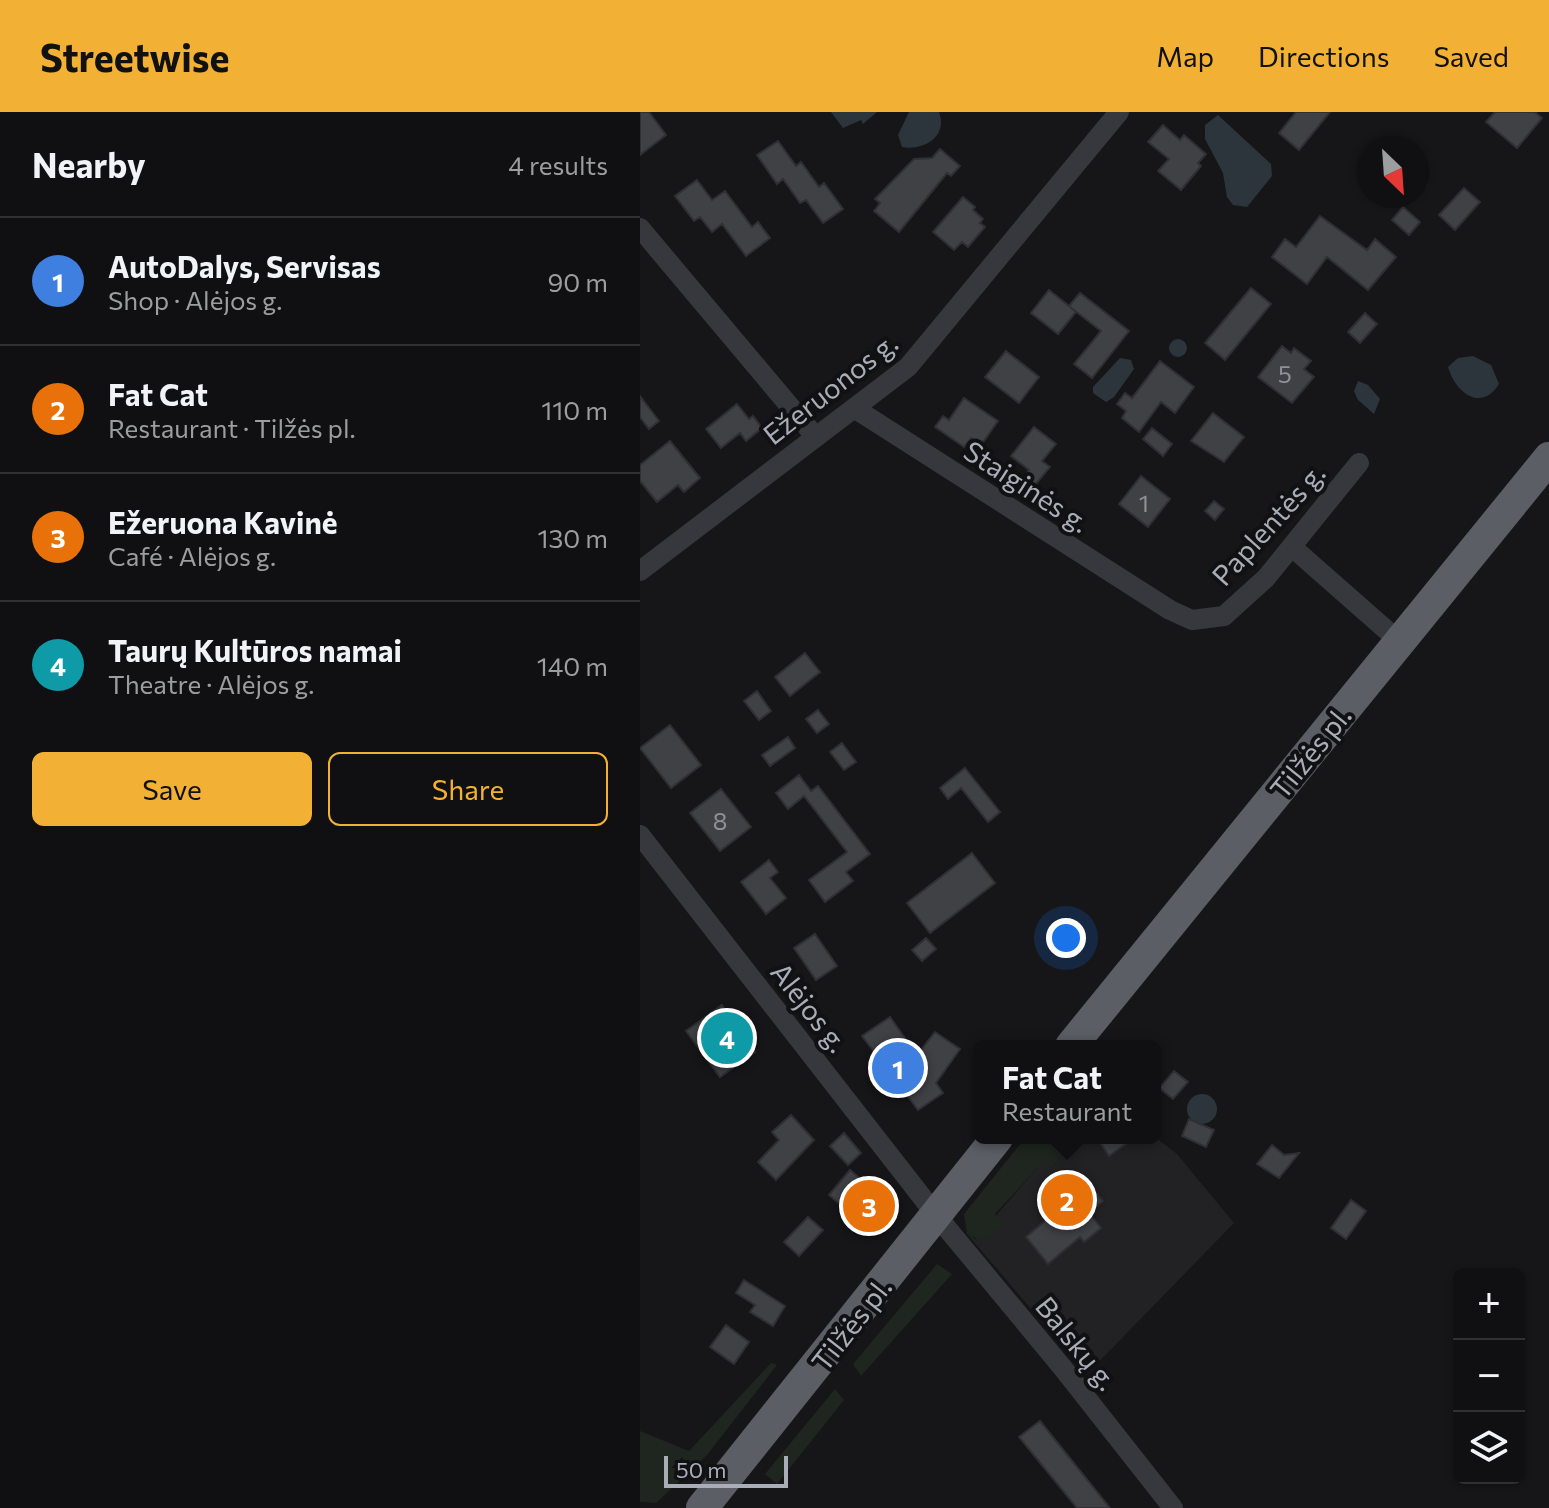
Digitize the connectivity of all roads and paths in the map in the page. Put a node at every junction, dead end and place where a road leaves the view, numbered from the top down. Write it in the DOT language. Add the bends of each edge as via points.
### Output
graph roads {
  1 [pos="1119,112"];
  2 [pos="640,228"];
  3 [pos="854,408"];
  4 [pos="814,435"];
  5 [pos="1549,458"];
  6 [pos="1359,463"];
  7 [pos="1292,547"];
  8 [pos="640,571"];
  9 [pos="1170,610"];
  10 [pos="1400,642"];
  11 [pos="640,835"];
  12 [pos="1076,1040"];
  13 [pos="992,1144"];
  14 [pos="936,1215"];
  15 [pos="702,1508"];
  16 [pos="1173,1508"];
  1 -- 3 [label="street, Ežeruonos g." via="930,345"];
  2 -- 4 [label="street"];
  3 -- 4 [label="street, Ežeruonos g."];
  3 -- 9 [label="street, Staiginės g."];
  4 -- 8 [label="street, Ežeruonos g."];
  5 -- 10 [label="highway, Tilžės pl."];
  6 -- 7 [label="street, Paplentės g."];
  7 -- 9 [label="street, Paplentės g." via="1224,616 1192,620"];
  7 -- 10 [label="street"];
  10 -- 12 [label="highway, Tilžės pl."];
  11 -- 14 [label="street, Alėjos g."];
  13 -- 14 [label="highway, Tilžės pl."];
  14 -- 15 [label="highway, Tilžės pl."];
  14 -- 16 [label="street, Balskų g."];
}
